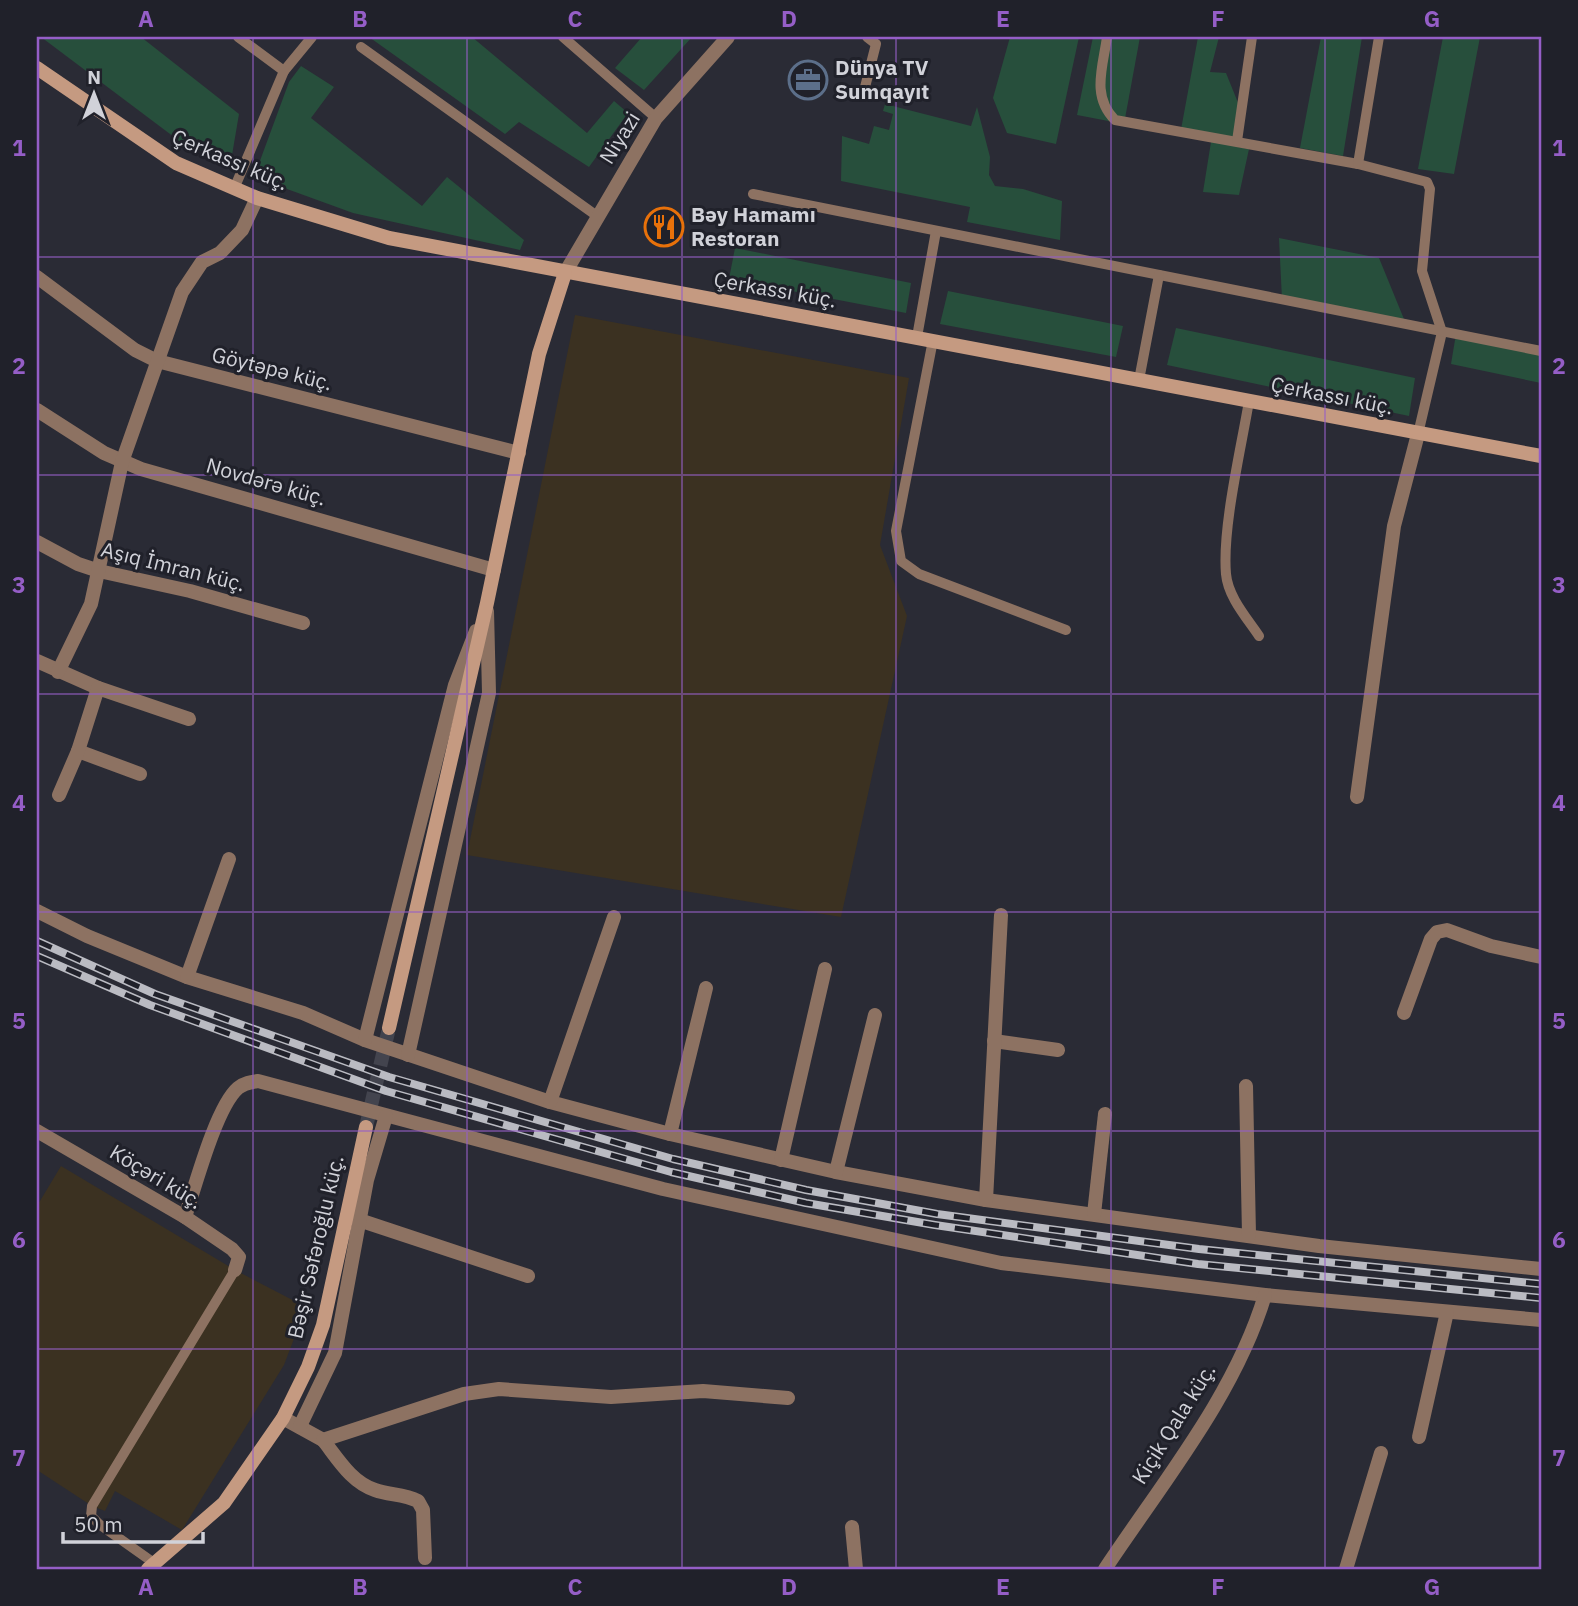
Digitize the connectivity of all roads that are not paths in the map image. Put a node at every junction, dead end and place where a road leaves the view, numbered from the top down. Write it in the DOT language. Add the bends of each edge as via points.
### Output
graph roads {
  1 [pos="238,37"];
  2 [pos="312,37"];
  3 [pos="563,37"];
  4 [pos="728,37"];
  5 [pos="867,37"];
  6 [pos="1107,37"];
  7 [pos="1252,37"];
  8 [pos="1379,37"];
  9 [pos="361,47"];
  10 [pos="37,68"];
  11 [pos="284,71"];
  12 [pos="863,95"];
  13 [pos="656,118"];
  14 [pos="1237,141"];
  15 [pos="1358,163"];
  16 [pos="234,189"];
  17 [pos="753,194"];
  18 [pos="257,198"];
  19 [pos="597,216"];
  20 [pos="936,231"];
  21 [pos="565,273"];
  22 [pos="1159,275"];
  23 [pos="37,277"];
  24 [pos="1442,332"];
  25 [pos="918,337"];
  26 [pos="933,340"];
  27 [pos="1541,351"];
  28 [pos="157,361"];
  29 [pos="1139,380"];
  30 [pos="1249,401"];
  31 [pos="37,410"];
  32 [pos="1418,434"];
  33 [pos="519,453"];
  34 [pos="1541,456"];
  35 [pos="122,462"];
  36 [pos="37,542"];
  37 [pos="494,570"];
  38 [pos="99,572"];
  39 [pos="487,603"];
  40 [pos="303,623"];
  41 [pos="1066,630"];
  42 [pos="1259,636"];
  43 [pos="37,661"];
  44 [pos="58,672"];
  45 [pos="98,688"];
  46 [pos="189,719"];
  47 [pos="78,751"];
  48 [pos="140,774"];
  49 [pos="59,796"];
  50 [pos="1357,797"];
  51 [pos="229,859"];
  52 [pos="37,911"];
  53 [pos="1001,915"];
  54 [pos="614,917"];
  55 [pos="1541,957"];
  56 [pos="825,968"];
  57 [pos="187,977"];
  58 [pos="706,988"];
  59 [pos="1404,1013"];
  60 [pos="875,1015"];
  61 [pos="389,1028"];
  62 [pos="365,1041"];
  63 [pos="994,1041"];
  64 [pos="1058,1051"];
  65 [pos="408,1055"];
  66 [pos="1246,1086"];
  67 [pos="550,1102"];
  68 [pos="1105,1114"];
  69 [pos="386,1116"];
  70 [pos="366,1126"];
  71 [pos="37,1132"];
  72 [pos="670,1134"];
  73 [pos="781,1160"];
  74 [pos="836,1172"];
  75 [pos="986,1200"];
  76 [pos="1094,1214"];
  77 [pos="185,1217"];
  78 [pos="359,1220"];
  79 [pos="1249,1235"];
  80 [pos="1541,1269"];
  81 [pos="235,1270"];
  82 [pos="528,1276"];
  83 [pos="1265,1295"];
  84 [pos="1447,1312"];
  85 [pos="1541,1320"];
  86 [pos="788,1398"];
  87 [pos="283,1418"];
  88 [pos="300,1426"];
  89 [pos="1419,1437"];
  90 [pos="323,1440"];
  91 [pos="1381,1452"];
  92 [pos="852,1527"];
  93 [pos="425,1558"];
  94 [pos="151,1566"];
  95 [pos="856,1569"];
  96 [pos="1105,1569"];
  97 [pos="1346,1569"];
  1 -- 11 [label="lane"];
  2 -- 11 [label="lane"];
  3 -- 13 [label="lane"];
  4 -- 13 [label="street, Niyazi"];
  5 -- 12 [label="lane" via="876,44"];
  6 -- 14 [label="lane" via="1099,92 1104,108 1115,120"];
  7 -- 14 [label="lane"];
  8 -- 15 [label="lane"];
  9 -- 19 [label="lane"];
  10 -- 16 [label="street, Çerkassı küç." via="156,151"];
  11 -- 16 [label="lane"];
  13 -- 19 [label="street, Niyazi"];
  14 -- 15 [label="lane"];
  15 -- 24 [label="lane" via="1427,182 1422,271"];
  16 -- 18 [label="street, Çerkassı küç."];
  17 -- 20 [label="lane"];
  18 -- 21 [label="street, Çerkassı küç." via="389,238"];
  18 -- 28 [label="street" via="231,244 194,271 181,292"];
  19 -- 21 [label="street, Niyazi"];
  20 -- 22 [label="lane"];
  20 -- 25 [label="lane"];
  21 -- 25 [label="street, Çerkassı küç."];
  21 -- 33 [label="street" via="545,330"];
  22 -- 24 [label="lane"];
  22 -- 29 [label="lane"];
  23 -- 28 [label="street, Göytəpə küç." via="135,350"];
  24 -- 27 [label="lane"];
  24 -- 32 [label="lane"];
  25 -- 26 [label="street, Çerkassı küç."];
  26 -- 29 [label="street, Çerkassı küç."];
  26 -- 41 [label="lane" via="897,531 901,561 919,574"];
  28 -- 33 [label="street, Göytəpə küç."];
  28 -- 35 [label="street"];
  29 -- 30 [label="street, Çerkassı küç."];
  30 -- 32 [label="street, Çerkassı küç."];
  30 -- 42 [label="lane" via="1226,576 1237,605"];
  31 -- 35 [label="street, Novdərə küç."];
  32 -- 34 [label="street, Çerkassı küç."];
  32 -- 50 [label="street" via="1394,526"];
  33 -- 37 [label="street"];
  35 -- 37 [label="street, Novdərə küç."];
  35 -- 38 [label="street"];
  36 -- 38 [label="street, Aşıq İmran küç."];
  37 -- 39 [label="street"];
  38 -- 40 [label="street, Aşıq İmran küç." via="190,591"];
  38 -- 44 [label="street" via="91,604"];
  39 -- 61 [label="street"];
  39 -- 62 [label="street" via="455,685"];
  39 -- 65 [label="street" via="489,693"];
  43 -- 44 [label="street"];
  44 -- 45 [label="street"];
  45 -- 46 [label="street"];
  45 -- 47 [label="street"];
  47 -- 48 [label="street"];
  47 -- 49 [label="street"];
  51 -- 57 [label="street"];
  52 -- 57 [label="street"];
  53 -- 63 [label="street"];
  54 -- 67 [label="street"];
  55 -- 59 [label="street" via="1447,930 1437,932 1430,939"];
  56 -- 73 [label="street"];
  57 -- 62 [label="street" via="287,1007"];
  58 -- 72 [label="street"];
  60 -- 74 [label="street"];
  62 -- 65 [label="street"];
  63 -- 64 [label="street"];
  63 -- 75 [label="street"];
  65 -- 67 [label="street"];
  66 -- 79 [label="street"];
  67 -- 72 [label="street"];
  68 -- 76 [label="street"];
  69 -- 77 [label="street" via="272,1082 245,1083 219,1121"];
  69 -- 78 [label="street"];
  69 -- 83 [label="street" via="676,1192 975,1258"];
  70 -- 87 [label="street, Bəşir Səfəroğlu küç." via="323,1325"];
  71 -- 77 [label="street, Köçəri küç."];
  72 -- 73 [label="street"];
  73 -- 74 [label="street"];
  74 -- 75 [label="street"];
  75 -- 76 [label="street"];
  76 -- 79 [label="street"];
  77 -- 81 [label="street, Köçəri küç." via="232,1249 239,1257"];
  78 -- 82 [label="street"];
  78 -- 88 [label="street" via="335,1353"];
  79 -- 80 [label="street"];
  81 -- 94 [label="lane" via="92,1506 91,1516"];
  83 -- 84 [label="street"];
  83 -- 96 [label="street, Kiçik Qala küç." via="1223,1390"];
  84 -- 85 [label="street"];
  84 -- 89 [label="street"];
  86 -- 90 [label="street" via="703,1391 611,1397 499,1389 464,1394"];
  87 -- 88 [label="street"];
  87 -- 94 [label="street, Bəşir Səfəroğlu küç." via="224,1503"];
  88 -- 90 [label="street"];
  90 -- 93 [label="street" via="351,1477 375,1490 418,1501 423,1510"];
  91 -- 97 [label="street"];
  92 -- 95 [label="street"];
}
